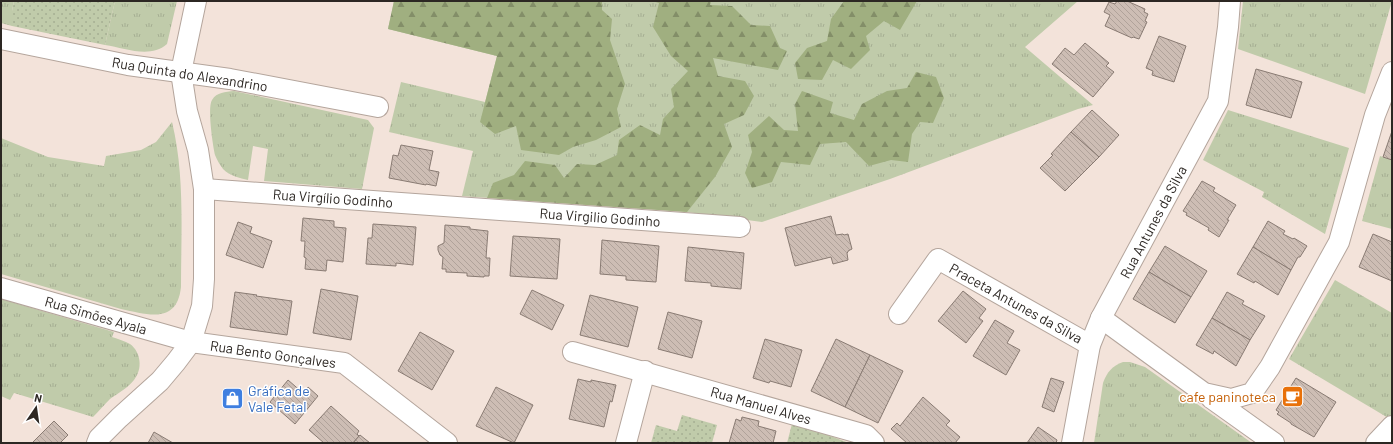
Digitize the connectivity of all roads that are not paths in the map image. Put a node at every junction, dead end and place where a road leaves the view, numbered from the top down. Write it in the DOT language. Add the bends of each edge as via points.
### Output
graph roads {
  1 [pos="196,1"];
  2 [pos="1230,1"];
  3 [pos="1,39"];
  4 [pos="181,72"];
  5 [pos="1392,72"];
  6 [pos="378,107"];
  7 [pos="204,189"];
  8 [pos="461,208"];
  9 [pos="740,227"];
  10 [pos="1,288"];
  11 [pos="900,314"];
  12 [pos="1101,318"];
  13 [pos="191,342"];
  14 [pos="1090,345"];
  15 [pos="573,352"];
  16 [pos="645,371"];
  17 [pos="1204,393"];
  18 [pos="1392,426"];
  19 [pos="97,443"];
  20 [pos="447,443"];
  21 [pos="626,443"];
  22 [pos="874,443"];
  23 [pos="1072,443"];
  24 [pos="1274,443"];
  25 [pos="1376,443"];
  1 -- 4 [label="street"];
  2 -- 12 [label="street, Rua Antunes da Silva" via="1218,101"];
  3 -- 4 [label="street, Rua Quinta do Alexandrino" via="128,65"];
  4 -- 6 [label="street, Rua Quinta do Alexandrino" via="238,80"];
  4 -- 7 [label="street"];
  5 -- 17 [label="street" via="1375,115 1339,242 1270,367 1252,393 1231,399"];
  7 -- 8 [label="street, Rua Virgílio Godinho"];
  7 -- 13 [label="street" via="202,306"];
  8 -- 9 [label="street, Rua Virgilio Godinho"];
  10 -- 13 [label="street, Rua Simões Ayala"];
  11 -- 14 [label="street, Praceta Antunes da Silva" via="938,259"];
  12 -- 14 [label="street, Rua Antunes da Silva"];
  12 -- 17 [label="street"];
  13 -- 19 [label="street" via="160,381 119,418"];
  13 -- 20 [label="street, Rua Bento Gonçalves" via="344,363"];
  14 -- 23 [label="street, Rua Antunes da Silva"];
  15 -- 16 [label="street, Rua Manuel Alves"];
  16 -- 21 [label="street"];
  16 -- 22 [label="street, Rua Manuel Alves" via="866,435"];
  17 -- 24 [label="street"];
  18 -- 25 [label="street"];
}
